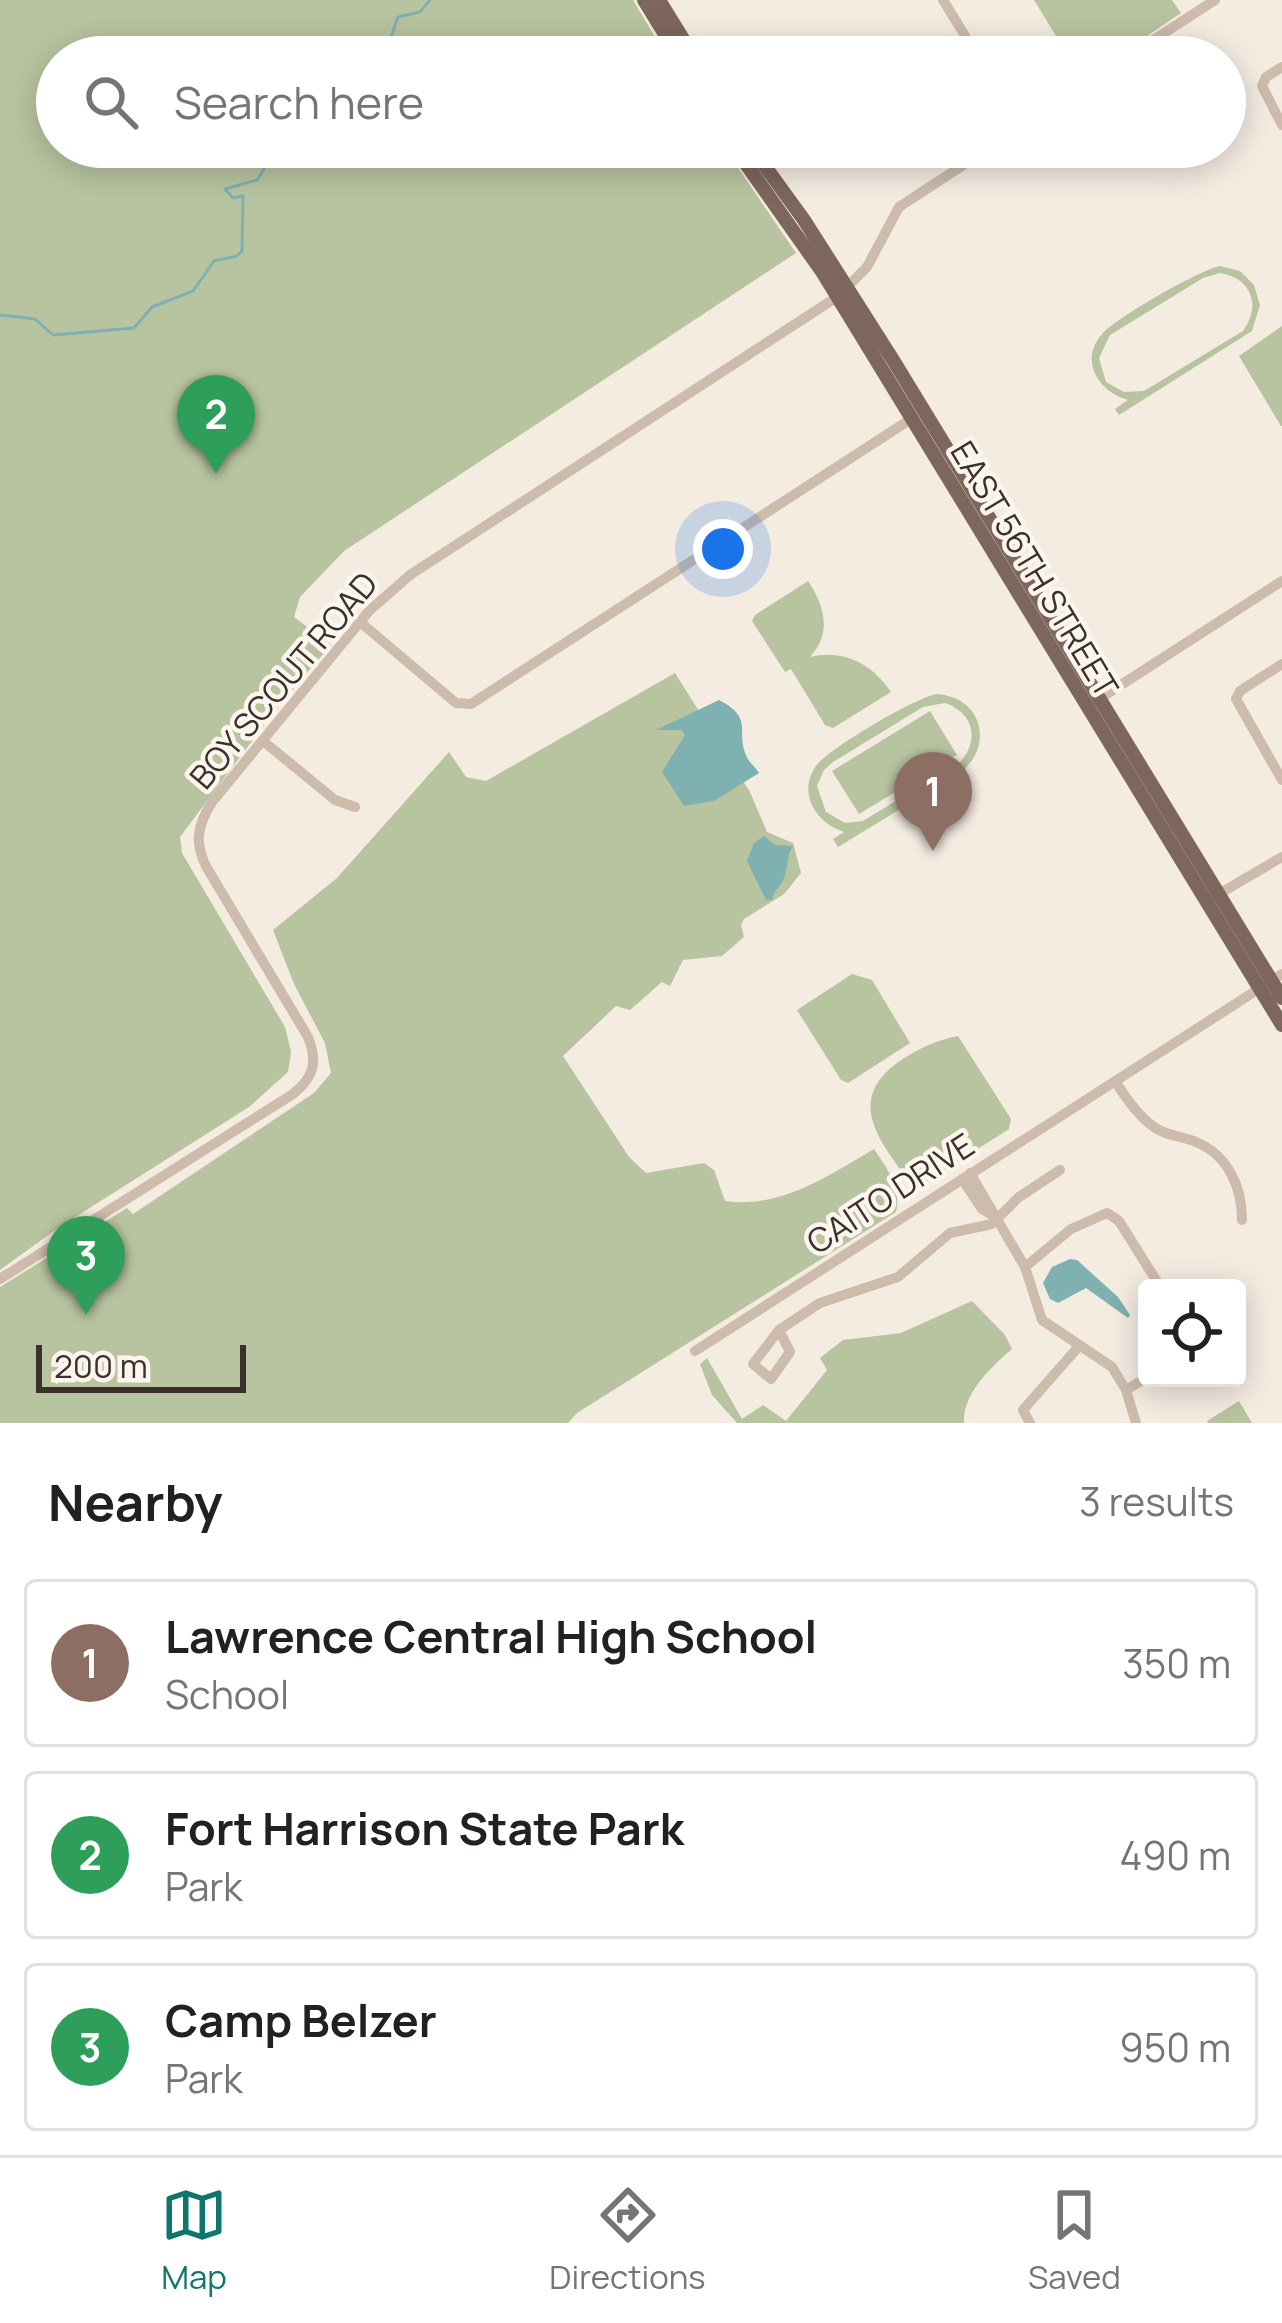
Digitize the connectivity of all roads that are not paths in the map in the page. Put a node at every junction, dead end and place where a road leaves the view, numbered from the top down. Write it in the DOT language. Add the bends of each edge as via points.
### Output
graph roads {
  1 [pos="644,0"];
  2 [pos="659,0"];
  3 [pos="943,0"];
  4 [pos="1215,0"];
  5 [pos="666,36"];
  6 [pos="681,36"];
  7 [pos="965,36"];
  8 [pos="1159,36"];
  9 [pos="1282,67"];
  10 [pos="1282,124"];
  11 [pos="750,168"];
  12 [pos="764,168"];
  13 [pos="958,168"];
  14 [pos="842,293"];
  15 [pos="911,419"];
  16 [pos="974,509"];
  17 [pos="1282,581"];
  18 [pos="360,622"];
  19 [pos="1282,664"];
  20 [pos="1093,704"];
  21 [pos="263,741"];
  22 [pos="1282,780"];
  23 [pos="355,808"];
  24 [pos="1282,857"];
  25 [pos="1212,898"];
  26 [pos="1270,982"];
  27 [pos="1282,998"];
  28 [pos="1282,1024"];
  29 [pos="1119,1079"];
  30 [pos="1060,1170"];
  31 [pos="966,1176"];
  32 [pos="994,1218"];
  33 [pos="1242,1220"];
  34 [pos="1025,1267"];
  35 [pos="0,1279"];
  36 [pos="1155,1279"];
  37 [pos="778,1330"];
  38 [pos="1080,1345"];
  39 [pos="695,1351"];
  40 [pos="1138,1383"];
  41 [pos="1126,1390"];
  42 [pos="1030,1423"];
  43 [pos="1136,1423"];
  1 -- 5 [label="main road"];
  2 -- 6 [label="main road"];
  3 -- 7 [label="street"];
  4 -- 8 [label="street"];
  9 -- 10 [label="street" via="1262,84"];
  11 -- 14 [label="main road, EAST 56TH STREET"];
  12 -- 14 [label="main road, EAST 56TH STREET"];
  13 -- 14 [label="street, BOY SCOUT ROAD" via="902,203 867,267"];
  14 -- 15 [label="main road, EAST 56TH STREET"];
  14 -- 16 [label="main road, EAST 56TH STREET"];
  14 -- 18 [label="street, BOY SCOUT ROAD" via="410,575"];
  15 -- 16 [label="main road, EAST 56TH STREET"];
  15 -- 18 [label="street" via="472,704 456,703"];
  16 -- 20 [label="main road, EAST 56TH STREET"];
  17 -- 20 [label="street"];
  18 -- 21 [label="street, BOY SCOUT ROAD"];
  19 -- 22 [label="street" via="1236,699"];
  20 -- 25 [label="main road, EAST 56TH STREET"];
  21 -- 23 [label="street"];
  21 -- 35 [label="street, BOY SCOUT ROAD" via="212,802 198,844 304,1029 312,1075"];
  24 -- 25 [label="street"];
  25 -- 26 [label="main road, EAST 56TH STREET"];
  26 -- 27 [label="main road, EAST 56TH STREET"];
  26 -- 28 [label="main road, EAST 56TH STREET"];
  26 -- 29 [label="street, CAITO DRIVE"];
  29 -- 31 [label="street, CAITO DRIVE"];
  29 -- 33 [label="street" via="1157,1129 1220,1158 1236,1184"];
  30 -- 32 [label="street"];
  31 -- 32 [label="street"];
  31 -- 39 [label="street, CAITO DRIVE"];
  32 -- 34 [label="street"];
  32 -- 37 [label="street" via="950,1233 898,1277 820,1303"];
  34 -- 36 [label="street" via="1071,1228 1107,1213"];
  34 -- 38 [label="street" via="1042,1319"];
  38 -- 41 [label="street" via="1107,1361"];
  38 -- 42 [label="street" via="1023,1410"];
  40 -- 41 [label="street"];
  41 -- 43 [label="street"];
}
